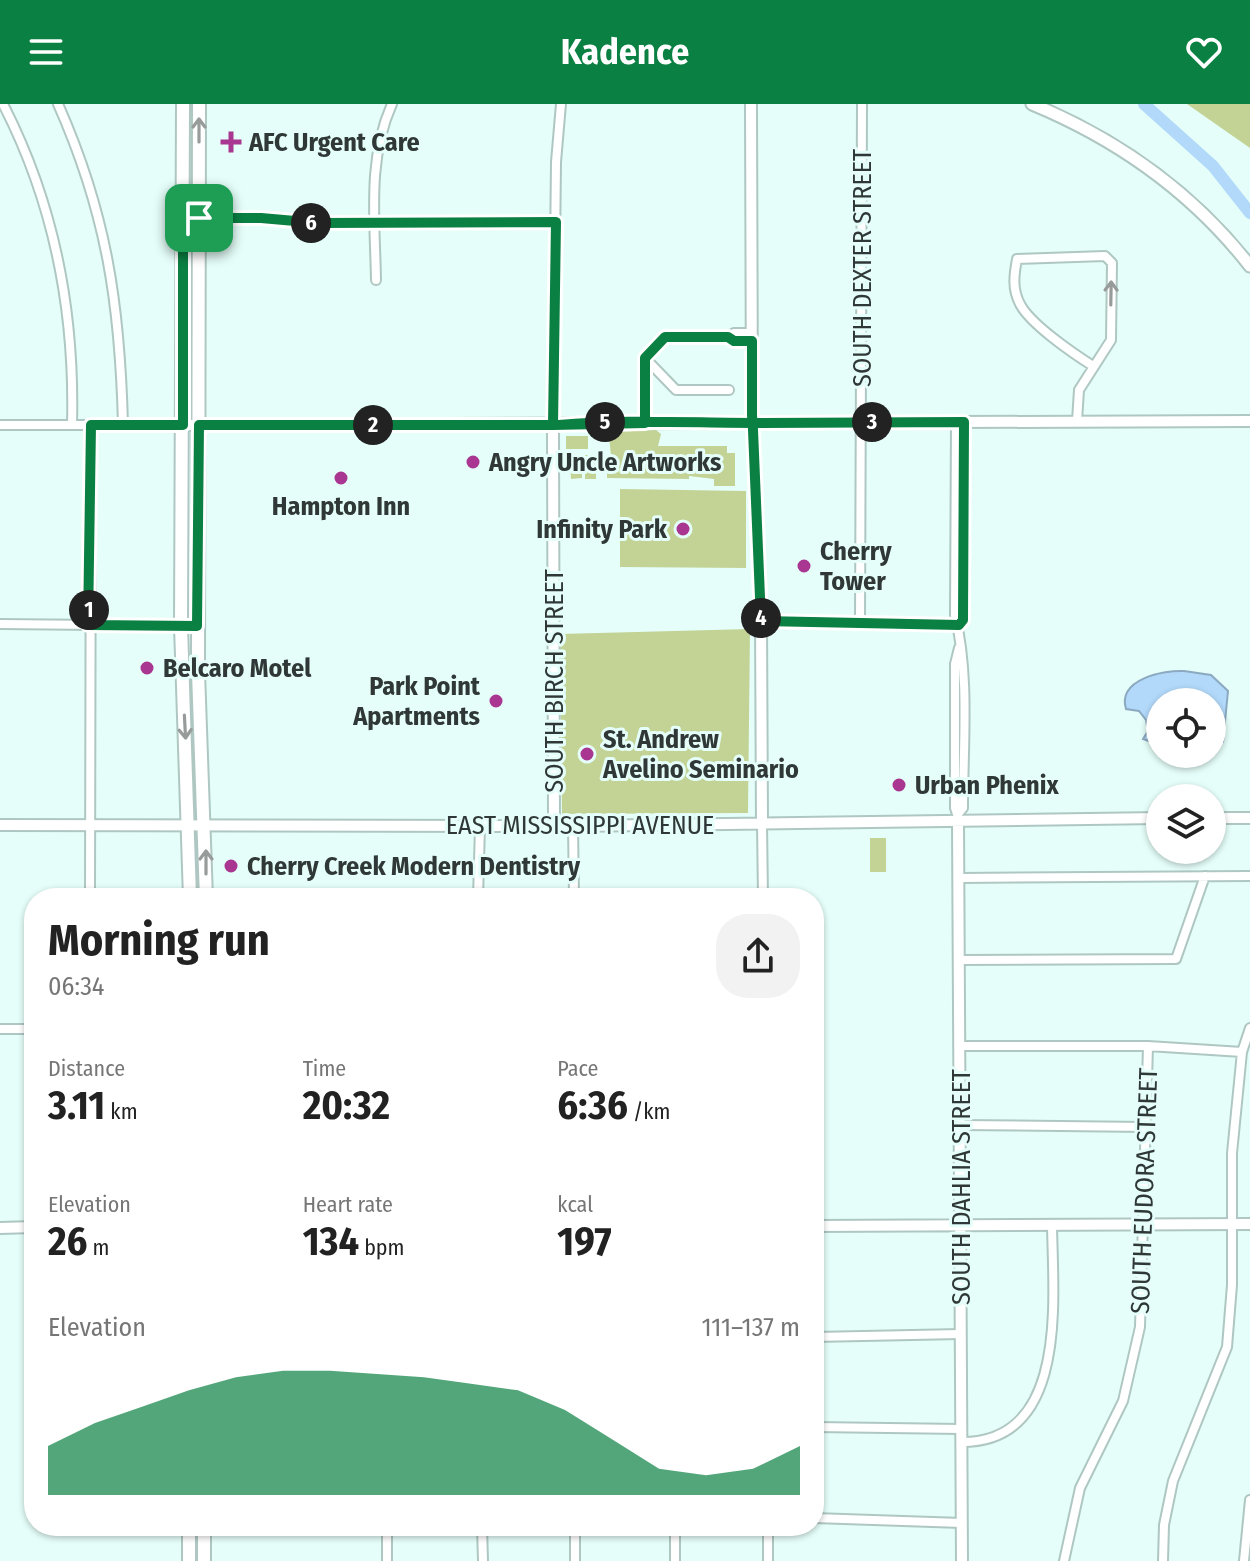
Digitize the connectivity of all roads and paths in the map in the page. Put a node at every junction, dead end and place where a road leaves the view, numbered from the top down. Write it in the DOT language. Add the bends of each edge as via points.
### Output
graph roads {
  1 [pos="3,104"];
  2 [pos="58,104"];
  3 [pos="183,104"];
  4 [pos="199,104"];
  5 [pos="392,104"];
  6 [pos="561,104"];
  7 [pos="751,104"];
  8 [pos="862,104"];
  9 [pos="1032,104"];
  10 [pos="183,218"];
  11 [pos="199,218"];
  12 [pos="556,222"];
  13 [pos="375,223"];
  14 [pos="1250,266"];
  15 [pos="376,280"];
  16 [pos="752,337"];
  17 [pos="645,358"];
  18 [pos="1093,366"];
  19 [pos="729,390"];
  20 [pos="1077,421"];
  21 [pos="1250,421"];
  22 [pos="861,422"];
  23 [pos="960,422"];
  24 [pos="645,423"];
  25 [pos="752,423"];
  26 [pos="0,425"];
  27 [pos="72,425"];
  28 [pos="91,425"];
  29 [pos="123,425"];
  30 [pos="183,425"];
  31 [pos="199,425"];
  32 [pos="553,425"];
  33 [pos="761,621"];
  34 [pos="860,623"];
  35 [pos="0,624"];
  36 [pos="88,625"];
  37 [pos="959,625"];
  38 [pos="181,626"];
  39 [pos="197,626"];
  40 [pos="958,818"];
  41 [pos="1146,818"];
  42 [pos="1226,818"];
  43 [pos="1250,818"];
  44 [pos="762,824"];
  45 [pos="0,825"];
  46 [pos="89,825"];
  47 [pos="190,825"];
  48 [pos="206,825"];
  49 [pos="480,826"];
  50 [pos="554,826"];
  51 [pos="573,826"];
  52 [pos="1205,876"];
  53 [pos="1250,876"];
  54 [pos="959,878"];
  55 [pos="90,888"];
  56 [pos="190,888"];
  57 [pos="206,888"];
  58 [pos="478,888"];
  59 [pos="574,888"];
  60 [pos="763,888"];
  61 [pos="960,960"];
  62 [pos="1250,1028"];
  63 [pos="0,1029"];
  64 [pos="24,1029"];
  65 [pos="960,1046"];
  66 [pos="1148,1046"];
  67 [pos="1242,1052"];
  68 [pos="960,1125"];
  69 [pos="1147,1127"];
  70 [pos="1232,1224"];
  71 [pos="1250,1224"];
  72 [pos="961,1225"];
  73 [pos="1052,1225"];
  74 [pos="1144,1225"];
  75 [pos="824,1226"];
  76 [pos="24,1227"];
  77 [pos="0,1228"];
  78 [pos="961,1334"];
  79 [pos="824,1337"];
  80 [pos="824,1427"];
  81 [pos="962,1429"];
  82 [pos="962,1442"];
  83 [pos="1250,1500"];
  84 [pos="824,1518"];
  85 [pos="962,1523"];
  86 [pos="189,1536"];
  87 [pos="204,1536"];
  88 [pos="387,1536"];
  89 [pos="482,1536"];
  90 [pos="575,1536"];
  91 [pos="675,1536"];
  92 [pos="768,1536"];
  93 [pos="189,1561"];
  94 [pos="204,1561"];
  95 [pos="387,1561"];
  96 [pos="483,1561"];
  97 [pos="575,1561"];
  98 [pos="675,1561"];
  99 [pos="768,1561"];
  100 [pos="962,1561"];
  101 [pos="1064,1561"];
  102 [pos="1163,1561"];
  103 [pos="1244,1561"];
  1 -- 27 [label="street" via="37,180 62,275 73,366"];
  2 -- 29 [label="street" via="78,149 108,251 121,347"];
  3 -- 10 [label="main road"];
  11 -- 4 [label="main road, one-way"];
  5 -- 13 [label="street" via="378,142"];
  6 -- 12 [label="street, SOUTH BIRCH STREET"];
  7 -- 16 [label="street"];
  8 -- 22 [label="street, SOUTH DEXTER STREET"];
  9 -- 14 [label="main road" via="1102,136 1147,165 1208,219"];
  10 -- 11 [label="street"];
  10 -- 30 [label="main road"];
  11 -- 13 [label="street"];
  11 -- 31 [label="main road"];
  12 -- 13 [label="street"];
  12 -- 32 [label="street, SOUTH BIRCH STREET"];
  13 -- 15 [label="street"];
  16 -- 17 [label="street" via="665,337"];
  16 -- 25 [label="street"];
  17 -- 19 [label="street" via="676,390"];
  17 -- 24 [label="street"];
  18 -- 18 [label="street, one-way" via="1111,340 1112,263 1105,256 1017,259 1013,281 1020,306"];
  18 -- 20 [label="street" via="1078,394"];
  20 -- 21 [label="street"];
  20 -- 23 [label="street"];
  22 -- 23 [label="street"];
  22 -- 25 [label="street"];
  22 -- 34 [label="street, SOUTH DEXTER STREET"];
  23 -- 37 [label="street, SOUTH DAHLIA STREET" via="964,615"];
  24 -- 25 [label="street"];
  24 -- 32 [label="street"];
  25 -- 33 [label="street"];
  26 -- 27 [label="street"];
  27 -- 28 [label="street"];
  28 -- 29 [label="street"];
  28 -- 36 [label="street"];
  29 -- 30 [label="street"];
  30 -- 31 [label="street"];
  30 -- 38 [label="main road"];
  31 -- 32 [label="street"];
  31 -- 39 [label="main road"];
  32 -- 50 [label="street, SOUTH BIRCH STREET"];
  33 -- 34 [label="street"];
  33 -- 44 [label="street"];
  34 -- 37 [label="street"];
  35 -- 36 [label="street"];
  36 -- 38 [label="street"];
  36 -- 46 [label="street"];
  37 -- 40 [label="street, SOUTH DAHLIA STREET" via="963,808"];
  38 -- 39 [label="street"];
  38 -- 47 [label="main road, one-way"];
  39 -- 48 [label="main road"];
  40 -- 41 [label="street, EAST MISSISSIPPI AVENUE"];
  40 -- 44 [label="street, EAST MISSISSIPPI AVENUE"];
  40 -- 54 [label="street, SOUTH DAHLIA STREET"];
  42 -- 43 [label="street"];
  44 -- 51 [label="street, EAST MISSISSIPPI AVENUE"];
  44 -- 60 [label="street"];
  45 -- 46 [label="street, EAST MISSISSIPPI AVENUE"];
  46 -- 47 [label="street, EAST MISSISSIPPI AVENUE"];
  46 -- 55 [label="street"];
  47 -- 48 [label="street, EAST MISSISSIPPI AVENUE"];
  47 -- 56 [label="main road"];
  48 -- 49 [label="street, EAST MISSISSIPPI AVENUE"];
  57 -- 48 [label="main road, one-way"];
  49 -- 50 [label="street, EAST MISSISSIPPI AVENUE"];
  49 -- 58 [label="street"];
  50 -- 51 [label="street, EAST MISSISSIPPI AVENUE"];
  51 -- 59 [label="street, SOUTH BIRCH STREET"];
  52 -- 53 [label="street"];
  52 -- 54 [label="street"];
  52 -- 61 [label="street" via="1176,959"];
  54 -- 61 [label="street, SOUTH DAHLIA STREET"];
  61 -- 65 [label="street, SOUTH DAHLIA STREET"];
  62 -- 67 [label="street"];
  63 -- 64 [label="street"];
  65 -- 66 [label="street"];
  65 -- 68 [label="street, SOUTH DAHLIA STREET"];
  66 -- 67 [label="street"];
  66 -- 69 [label="street, SOUTH EUDORA STREET"];
  67 -- 70 [label="street" via="1232,1153"];
  68 -- 69 [label="street"];
  68 -- 72 [label="street, SOUTH DAHLIA STREET"];
  69 -- 74 [label="street, SOUTH EUDORA STREET"];
  70 -- 71 [label="street"];
  70 -- 74 [label="street"];
  70 -- 102 [label="street" via="1227,1347 1173,1481"];
  72 -- 73 [label="street"];
  72 -- 75 [label="street"];
  72 -- 78 [label="street, SOUTH DAHLIA STREET"];
  73 -- 74 [label="street"];
  73 -- 82 [label="street" via="1053,1324 1046,1374 1022,1419 1004,1435"];
  74 -- 101 [label="street, SOUTH EUDORA STREET" via="1140,1327 1123,1401 1080,1488"];
  76 -- 77 [label="street"];
  78 -- 79 [label="street"];
  78 -- 81 [label="street, SOUTH DAHLIA STREET"];
  80 -- 81 [label="street"];
  81 -- 82 [label="street, SOUTH DAHLIA STREET"];
  82 -- 85 [label="street, SOUTH DAHLIA STREET"];
  83 -- 103 [label="street"];
  84 -- 85 [label="street"];
  85 -- 100 [label="street, SOUTH DAHLIA STREET"];
  86 -- 93 [label="main road"];
  87 -- 94 [label="main road"];
  88 -- 95 [label="street"];
  89 -- 96 [label="street"];
  90 -- 97 [label="street"];
  91 -- 98 [label="street"];
  92 -- 99 [label="street"];
}
